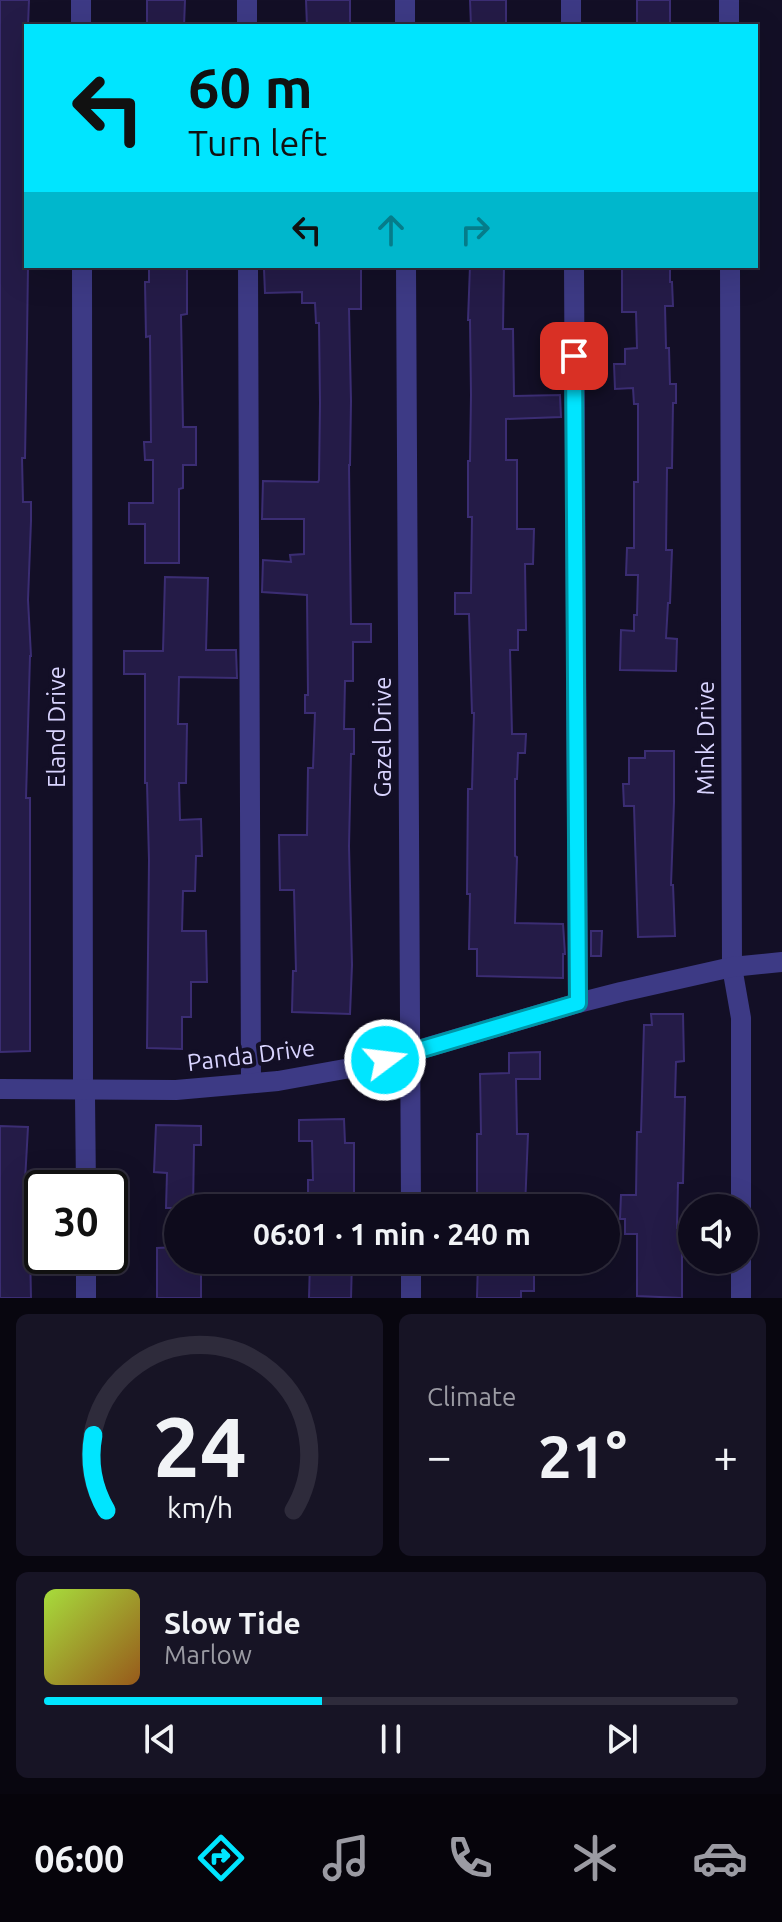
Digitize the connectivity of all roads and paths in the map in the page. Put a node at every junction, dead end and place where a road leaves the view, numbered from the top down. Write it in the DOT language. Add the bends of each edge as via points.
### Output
graph roads {
  1 [pos="81,0"];
  2 [pos="247,0"];
  3 [pos="405,0"];
  4 [pos="571,0"];
  5 [pos="729,0"];
  6 [pos="81,24"];
  7 [pos="247,24"];
  8 [pos="405,24"];
  9 [pos="571,24"];
  10 [pos="729,24"];
  11 [pos="82,268"];
  12 [pos="248,268"];
  13 [pos="406,268"];
  14 [pos="574,268"];
  15 [pos="730,268"];
  16 [pos="782,962"];
  17 [pos="732,967"];
  18 [pos="578,1003"];
  19 [pos="410,1054"];
  20 [pos="251,1083"];
  21 [pos="0,1089"];
  22 [pos="83,1089"];
  23 [pos="86,1170"];
  24 [pos="411,1194"];
  25 [pos="741,1194"];
  26 [pos="86,1274"];
  27 [pos="411,1274"];
  28 [pos="741,1274"];
  29 [pos="86,1298"];
  30 [pos="411,1298"];
  31 [pos="741,1298"];
  1 -- 6 [label="street"];
  2 -- 7 [label="street"];
  3 -- 8 [label="street"];
  4 -- 9 [label="street"];
  5 -- 10 [label="street"];
  11 -- 22 [label="street, Eland Drive"];
  12 -- 20 [label="street"];
  13 -- 19 [label="street, Gazel Drive"];
  14 -- 18 [label="street"];
  15 -- 17 [label="street, Mink Drive"];
  16 -- 17 [label="street, Panda Drive"];
  17 -- 18 [label="street, Panda Drive"];
  17 -- 25 [label="street, Mink Drive" via="741,1018"];
  18 -- 19 [label="street, Panda Drive"];
  19 -- 20 [label="street, Panda Drive"];
  19 -- 24 [label="street, Gazel Drive"];
  20 -- 22 [label="street, Panda Drive" via="176,1090"];
  21 -- 22 [label="street, Panda Drive"];
  22 -- 23 [label="street, Eland Drive"];
  26 -- 29 [label="street"];
  27 -- 30 [label="street"];
  28 -- 31 [label="street"];
}
